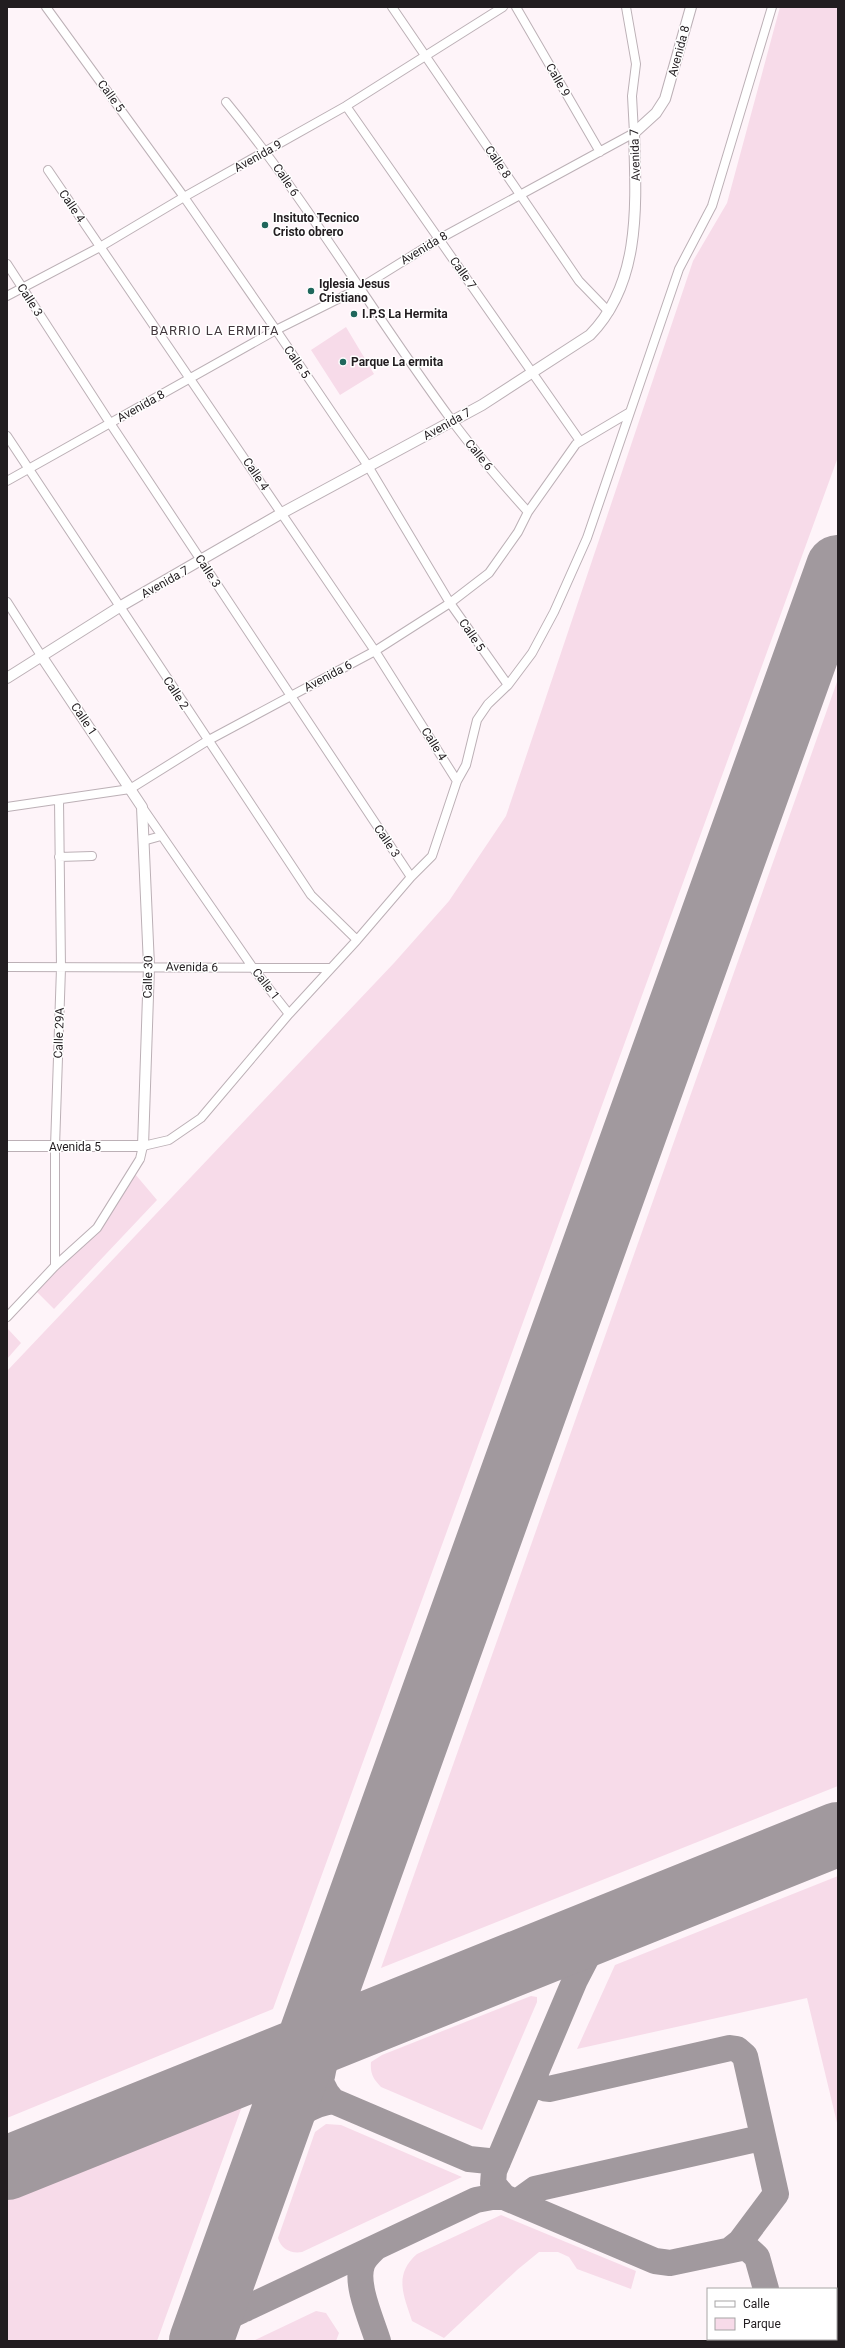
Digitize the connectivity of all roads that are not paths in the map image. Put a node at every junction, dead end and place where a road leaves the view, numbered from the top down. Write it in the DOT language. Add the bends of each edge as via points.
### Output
graph roads {
  1 [pos="46,7"];
  2 [pos="392,7"];
  3 [pos="504,7"];
  4 [pos="516,7"];
  5 [pos="626,7"];
  6 [pos="691,7"];
  7 [pos="772,7"];
  8 [pos="426,56"];
  9 [pos="226,102"];
  10 [pos="346,106"];
  11 [pos="634,133"];
  12 [pos="267,151"];
  13 [pos="600,152"];
  14 [pos="48,170"];
  15 [pos="519,194"];
  16 [pos="184,196"];
  17 [pos="439,239"];
  18 [pos="100,247"];
  19 [pos="7,264"];
  20 [pos="360,288"];
  21 [pos="23,289"];
  22 [pos="7,296"];
  23 [pos="609,312"];
  24 [pos="276,330"];
  25 [pos="533,373"];
  26 [pos="190,378"];
  27 [pos="630,412"];
  28 [pos="452,422"];
  29 [pos="110,423"];
  30 [pos="7,436"];
  31 [pos="580,441"];
  32 [pos="368,466"];
  33 [pos="28,469"];
  34 [pos="7,481"];
  35 [pos="528,512"];
  36 [pos="282,513"];
  37 [pos="201,561"];
  38 [pos="7,602"];
  39 [pos="450,603"];
  40 [pos="121,606"];
  41 [pos="375,651"];
  42 [pos="42,657"];
  43 [pos="7,678"];
  44 [pos="508,686"];
  45 [pos="290,697"];
  46 [pos="207,741"];
  47 [pos="457,781"];
  48 [pos="130,789"];
  49 [pos="59,800"];
  50 [pos="7,807"];
  51 [pos="142,807"];
  52 [pos="162,836"];
  53 [pos="143,841"];
  54 [pos="92,856"];
  55 [pos="60,857"];
  56 [pos="411,877"];
  57 [pos="357,940"];
  58 [pos="149,966"];
  59 [pos="7,967"];
  60 [pos="61,968"];
  61 [pos="253,968"];
  62 [pos="329,968"];
  63 [pos="289,1014"];
  64 [pos="7,1146"];
  65 [pos="143,1146"];
  66 [pos="55,1147"];
  67 [pos="55,1266"];
  68 [pos="7,1317"];
  1 -- 16 [label="street, Calle 5"];
  2 -- 8 [label="street, Calle 8"];
  3 -- 8 [label="street, Avenida 9"];
  4 -- 13 [label="street, Calle 9"];
  5 -- 11 [label="street, Avenida 7" via="636,64 632,96"];
  6 -- 11 [label="street, Avenida 8" via="665,99 656,113"];
  7 -- 27 [label="street" via="712,206 679,270"];
  8 -- 10 [label="street, Avenida 9"];
  8 -- 15 [label="street, Calle 8"];
  9 -- 12 [label="street, Calle 6"];
  10 -- 12 [label="street, Avenida 9"];
  10 -- 17 [label="street, Calle 7"];
  11 -- 13 [label="street, Avenida 8"];
  11 -- 23 [label="street, Avenida 7" via="634,227 623,282"];
  12 -- 16 [label="street, Avenida 9"];
  12 -- 20 [label="street, Calle 6"];
  13 -- 15 [label="street, Avenida 8"];
  14 -- 18 [label="street, Calle 4"];
  15 -- 17 [label="street, Avenida 8"];
  15 -- 23 [label="street, Calle 8" via="579,280"];
  16 -- 18 [label="street, Avenida 9"];
  16 -- 24 [label="street, Calle 5"];
  17 -- 20 [label="street, Avenida 8"];
  17 -- 25 [label="street, Calle 7"];
  18 -- 21 [label="street, Avenida 9"];
  18 -- 26 [label="street, Calle 4"];
  19 -- 21 [label="street, Calle 3"];
  20 -- 24 [label="street, Avenida 8"];
  20 -- 28 [label="street, Calle 6"];
  21 -- 22 [label="street, Avenida 9"];
  21 -- 29 [label="street, Calle 3"];
  23 -- 25 [label="street, Avenida 7" via="590,335"];
  24 -- 26 [label="street, Avenida 8"];
  24 -- 32 [label="street, Calle 5"];
  25 -- 28 [label="street, Avenida 7"];
  25 -- 31 [label="street, Calle 7"];
  26 -- 29 [label="street, Avenida 8"];
  26 -- 36 [label="street, Calle 4"];
  27 -- 31 [label="street"];
  27 -- 44 [label="street" via="587,538 554,612 532,653"];
  28 -- 32 [label="street, Avenida 7"];
  28 -- 35 [label="street, Calle 6"];
  29 -- 33 [label="street, Avenida 8"];
  29 -- 37 [label="street, Calle 3"];
  30 -- 33 [label="street, Calle 2"];
  31 -- 35 [label="street, Avenida 6"];
  32 -- 36 [label="street, Avenida 7"];
  32 -- 39 [label="street, Calle 5"];
  33 -- 34 [label="street, Avenida 8"];
  33 -- 40 [label="street, Calle 2"];
  35 -- 39 [label="street, Avenida 6" via="518,532 488,573"];
  36 -- 37 [label="street, Avenida 7"];
  36 -- 41 [label="street, Calle 4"];
  37 -- 40 [label="street, Avenida 7"];
  37 -- 45 [label="street, Calle 3"];
  38 -- 42 [label="street, Calle 1"];
  39 -- 41 [label="street, Avenida 6"];
  39 -- 44 [label="street, Calle 5"];
  40 -- 42 [label="street, Avenida 7"];
  40 -- 46 [label="street, Calle 2"];
  41 -- 45 [label="street, Avenida 6"];
  41 -- 47 [label="street, Calle 4"];
  42 -- 43 [label="street, Avenida 7"];
  42 -- 48 [label="street, Calle 1"];
  44 -- 47 [label="street" via="488,704 477,720 466,765"];
  45 -- 46 [label="street, Avenida 6"];
  45 -- 56 [label="street, Calle 3"];
  46 -- 48 [label="street, Avenida 6"];
  46 -- 57 [label="street, Calle 2" via="311,895"];
  47 -- 56 [label="street" via="432,856"];
  48 -- 49 [label="street, Avenida 6"];
  48 -- 51 [label="street, Calle 1"];
  49 -- 50 [label="street, Avenida 6"];
  49 -- 55 [label="street, Calle 29A"];
  51 -- 52 [label="street, Calle 1"];
  51 -- 53 [label="street, Calle 30"];
  52 -- 53 [label="street"];
  52 -- 61 [label="street, Calle 1"];
  53 -- 58 [label="street, Calle 30"];
  54 -- 55 [label="street"];
  55 -- 60 [label="street, Calle 29A"];
  56 -- 57 [label="street"];
  57 -- 62 [label="street"];
  58 -- 60 [label="street, Avenida 6"];
  58 -- 61 [label="street, Avenida 6"];
  58 -- 65 [label="street, Calle 30"];
  59 -- 60 [label="street, Avenida 6"];
  60 -- 66 [label="street, Calle 29A"];
  61 -- 62 [label="street, Avenida 6"];
  61 -- 63 [label="street, Calle 1"];
  62 -- 63 [label="street"];
  63 -- 65 [label="street" via="201,1118 170,1140"];
  64 -- 66 [label="street, Avenida 5"];
  65 -- 66 [label="street, Avenida 5"];
  65 -- 67 [label="street" via="140,1159 97,1228"];
  66 -- 67 [label="street, Calle 29A"];
  67 -- 68 [label="street"];
}
